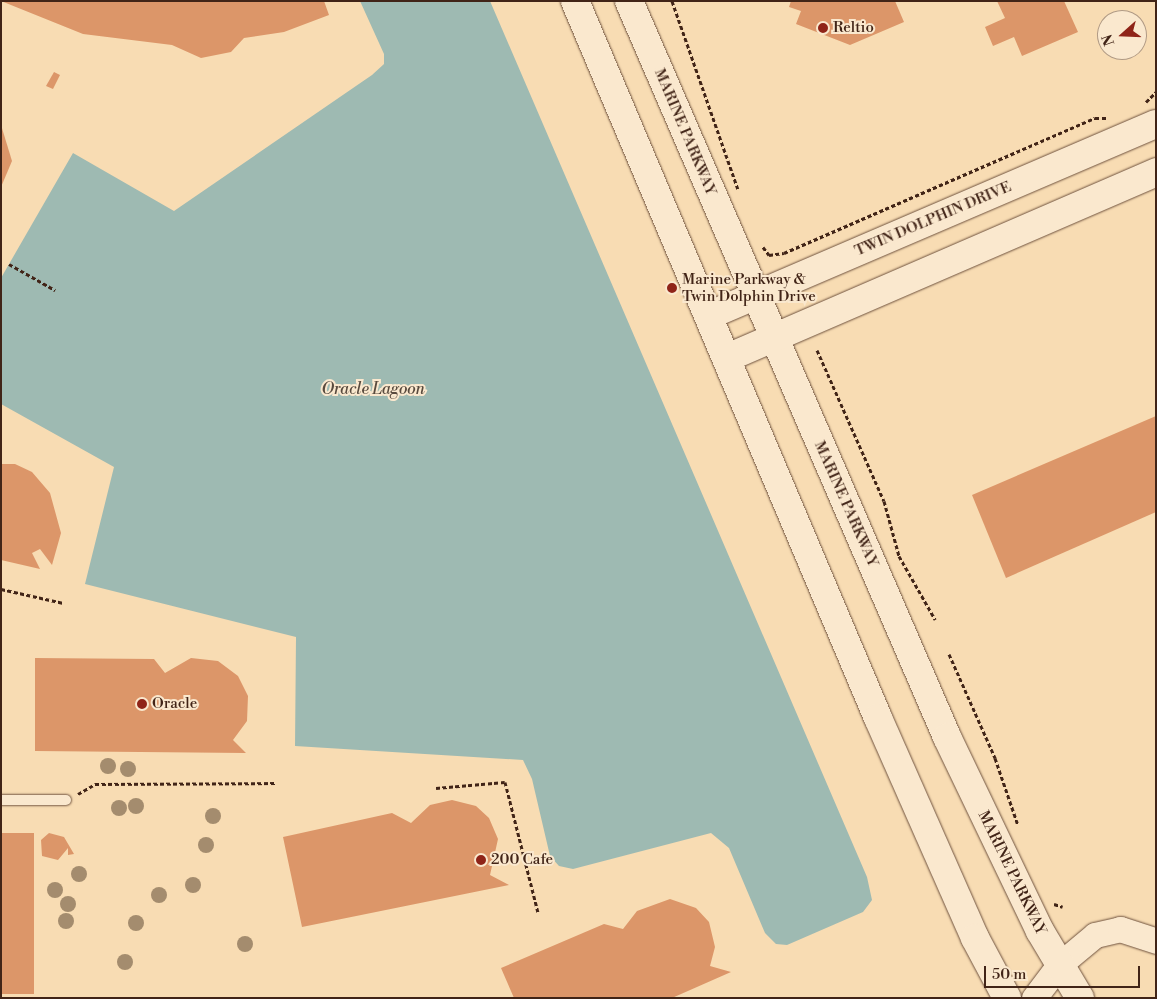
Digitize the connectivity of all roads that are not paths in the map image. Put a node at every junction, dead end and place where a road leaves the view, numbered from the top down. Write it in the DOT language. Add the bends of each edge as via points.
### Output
graph roads {
  1 [pos="575,1"];
  2 [pos="629,1"];
  3 [pos="1150,113"];
  4 [pos="1156,172"];
  5 [pos="756,296"];
  6 [pos="710,315"];
  7 [pos="774,337"];
  8 [pos="726,358"];
  9 [pos="1,800"];
  10 [pos="66,800"];
  11 [pos="1156,941"];
  12 [pos="1059,965"];
  13 [pos="1007,998"];
  14 [pos="1034,998"];
  15 [pos="1080,998"];
  1 -- 6 [label="main road"];
  2 -- 5 [label="main road, MARINE PARKWAY"];
  3 -- 5 [label="main road, TWIN DOLPHIN DRIVE"];
  4 -- 7 [label="main road"];
  5 -- 6 [label="main road, TWIN DOLPHIN DRIVE"];
  5 -- 7 [label="main road, MARINE PARKWAY"];
  6 -- 8 [label="main road"];
  7 -- 8 [label="main road"];
  7 -- 12 [label="main road, MARINE PARKWAY" via="946,737"];
  8 -- 13 [label="main road" via="878,718 975,938"];
  9 -- 10 [label="lane"];
  11 -- 12 [label="street" via="1134,930 1106,931"];
  12 -- 14 [label="street"];
  12 -- 15 [label="main road, MARINE PARKWAY"];
}
